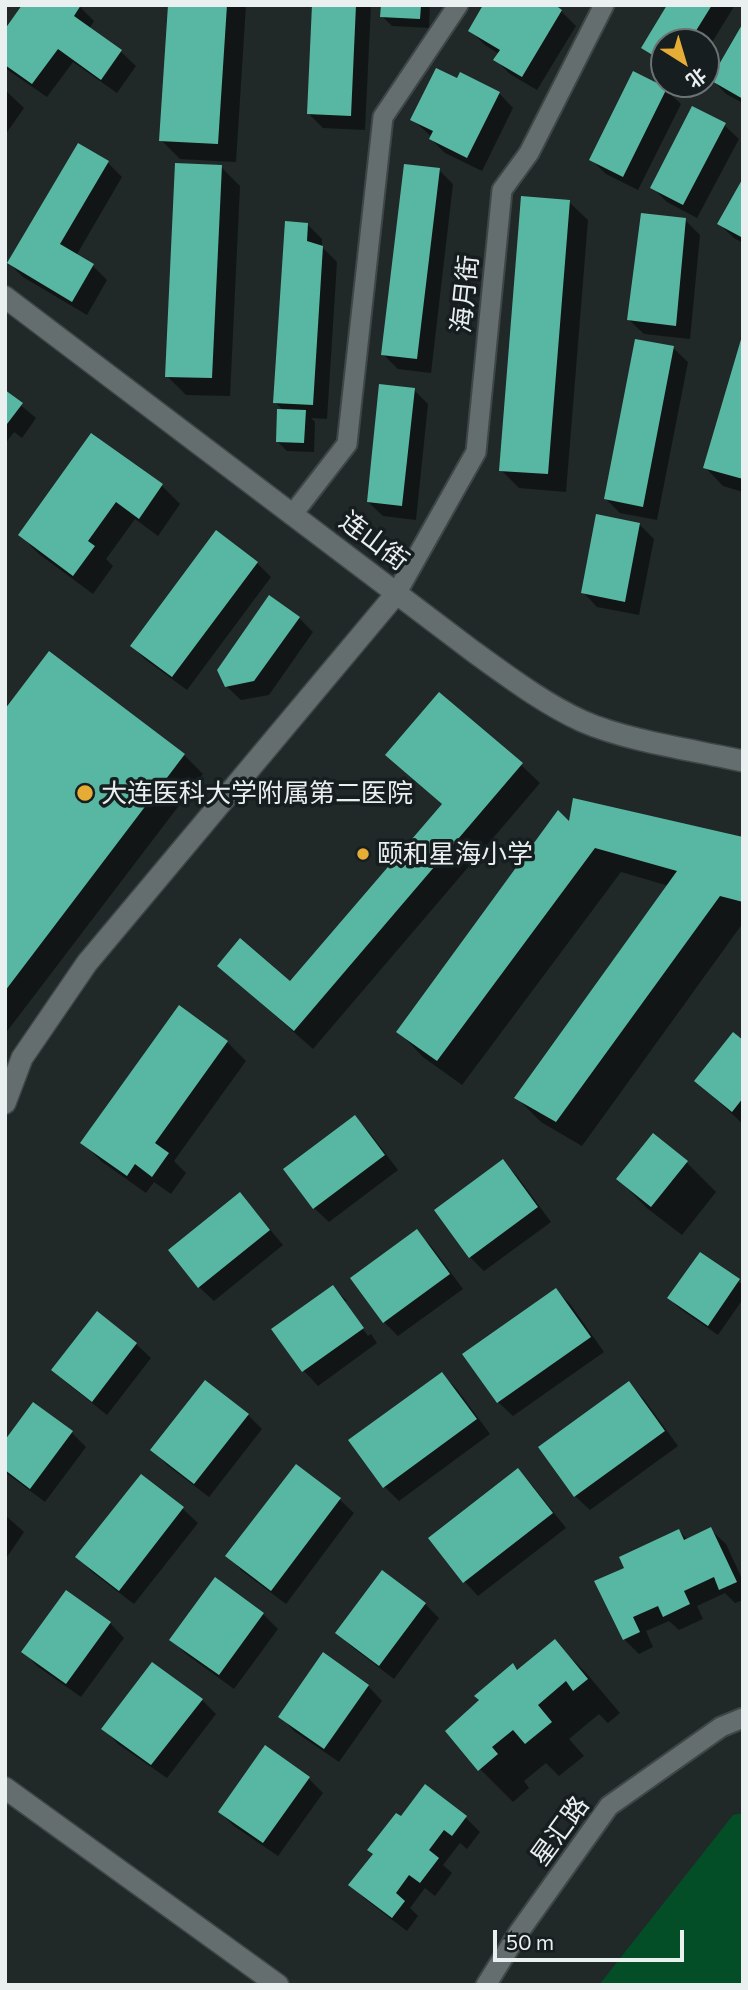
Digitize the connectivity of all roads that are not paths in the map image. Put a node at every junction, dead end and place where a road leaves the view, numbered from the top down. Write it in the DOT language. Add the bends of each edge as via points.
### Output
graph roads {
  1 [pos="458,5"];
  2 [pos="604,5"];
  3 [pos="5,297"];
  4 [pos="292,515"];
  5 [pos="396,594"];
  6 [pos="743,761"];
  7 [pos="5,1103"];
  8 [pos="743,1718"];
  9 [pos="5,1787"];
  10 [pos="278,1985"];
  11 [pos="486,1985"];
  1 -- 4 [label="street" via="383,117 347,444"];
  2 -- 5 [label="street, 海月街" via="529,153 502,190 476,452"];
  3 -- 4 [label="street, 连山街"];
  4 -- 5 [label="street, 连山街"];
  5 -- 6 [label="street, 连山街" via="539,698 584,722"];
  5 -- 7 [label="street" via="87,964 22,1058"];
  8 -- 11 [label="street, 星汇路" via="721,1727 609,1806"];
  9 -- 10 [label="street"];
}
